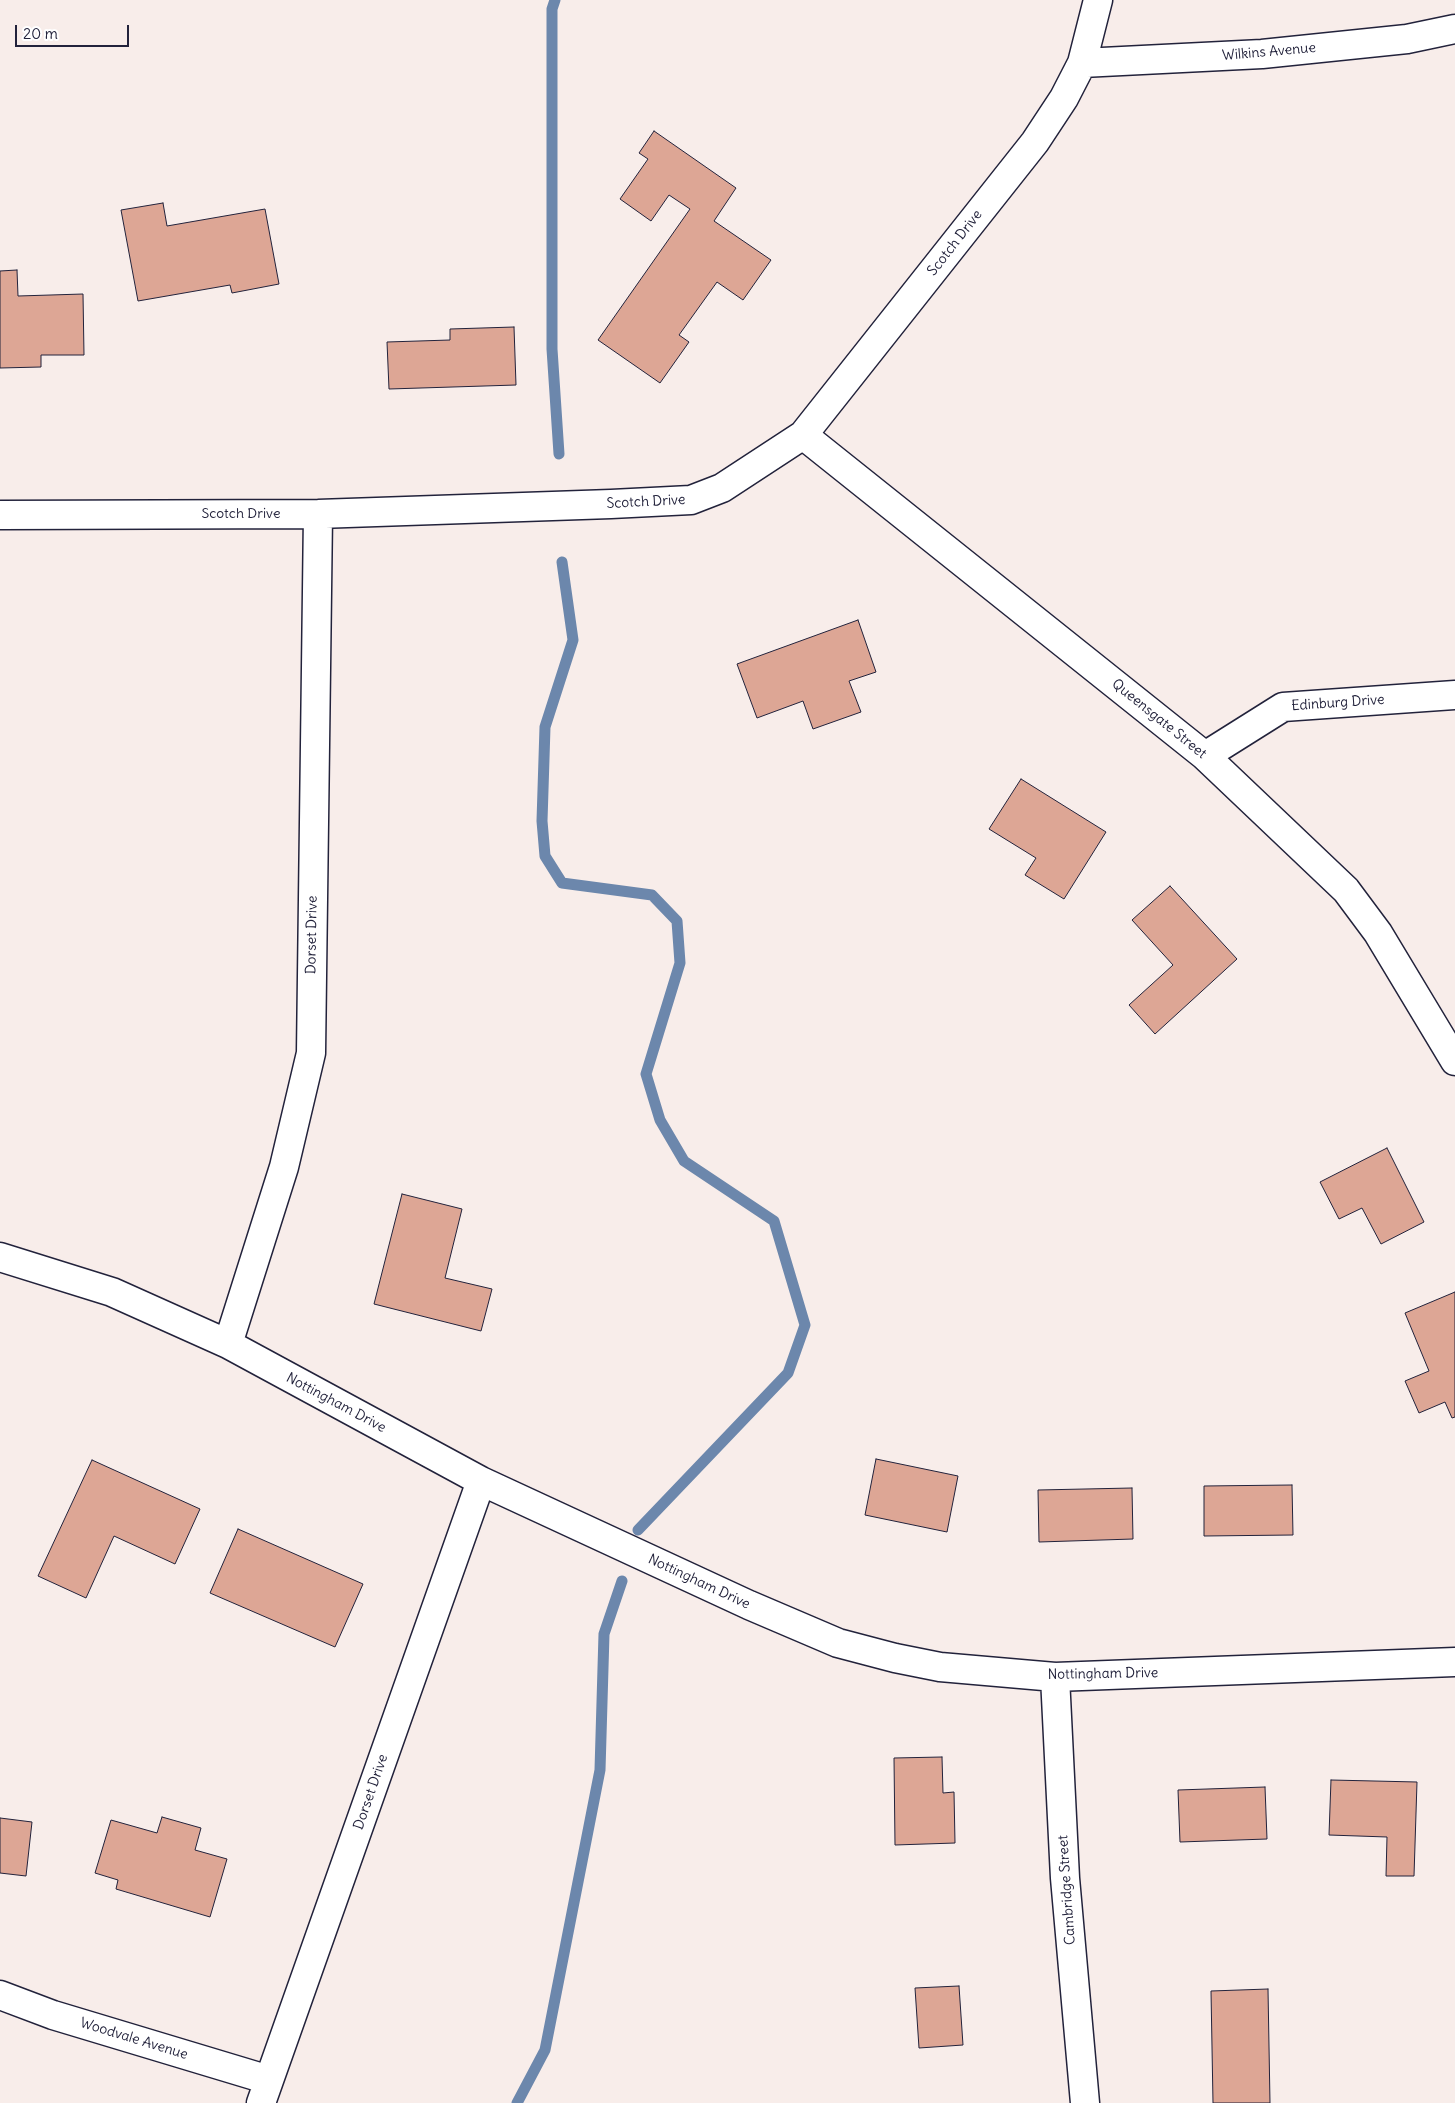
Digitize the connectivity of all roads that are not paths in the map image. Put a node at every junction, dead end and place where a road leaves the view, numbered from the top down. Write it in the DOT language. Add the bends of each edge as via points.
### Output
graph roads {
  1 [pos="1098,0"];
  2 [pos="1455,29"];
  3 [pos="1082,63"];
  4 [pos="803,435"];
  5 [pos="318,514"];
  6 [pos="0,515"];
  7 [pos="1455,695"];
  8 [pos="1205,756"];
  9 [pos="1455,1061"];
  10 [pos="0,1257"];
  11 [pos="228,1344"];
  12 [pos="481,1481"];
  13 [pos="1455,1662"];
  14 [pos="1055,1677"];
  15 [pos="0,1995"];
  16 [pos="265,2091"];
  17 [pos="1084,2103"];
  1 -- 3 [label="street, Scotch Drive"];
  2 -- 3 [label="street, Wilkins Avenue" via="1407,38 1262,54"];
  3 -- 4 [label="street, Scotch Drive" via="1035,142"];
  4 -- 5 [label="street, Scotch Drive" via="722,488 691,500"];
  4 -- 8 [label="street, Queensgate Street"];
  5 -- 6 [label="street, Scotch Drive"];
  5 -- 11 [label="street, Dorset Drive" via="311,1053 284,1167"];
  7 -- 8 [label="street, Edinburg Drive" via="1283,707"];
  8 -- 9 [label="street, Queensgate Street" via="1346,890 1378,933"];
  10 -- 11 [label="street, Nottingham Drive" via="112,1292"];
  11 -- 12 [label="street, Nottingham Drive"];
  12 -- 14 [label="street, Nottingham Drive" via="838,1643 940,1667"];
  12 -- 16 [label="street, Dorset Drive"];
  13 -- 14 [label="street, Nottingham Drive"];
  14 -- 17 [label="street, Cambridge Street" via="1065,1878"];
  15 -- 16 [label="street, Woodvale Avenue"];
}
